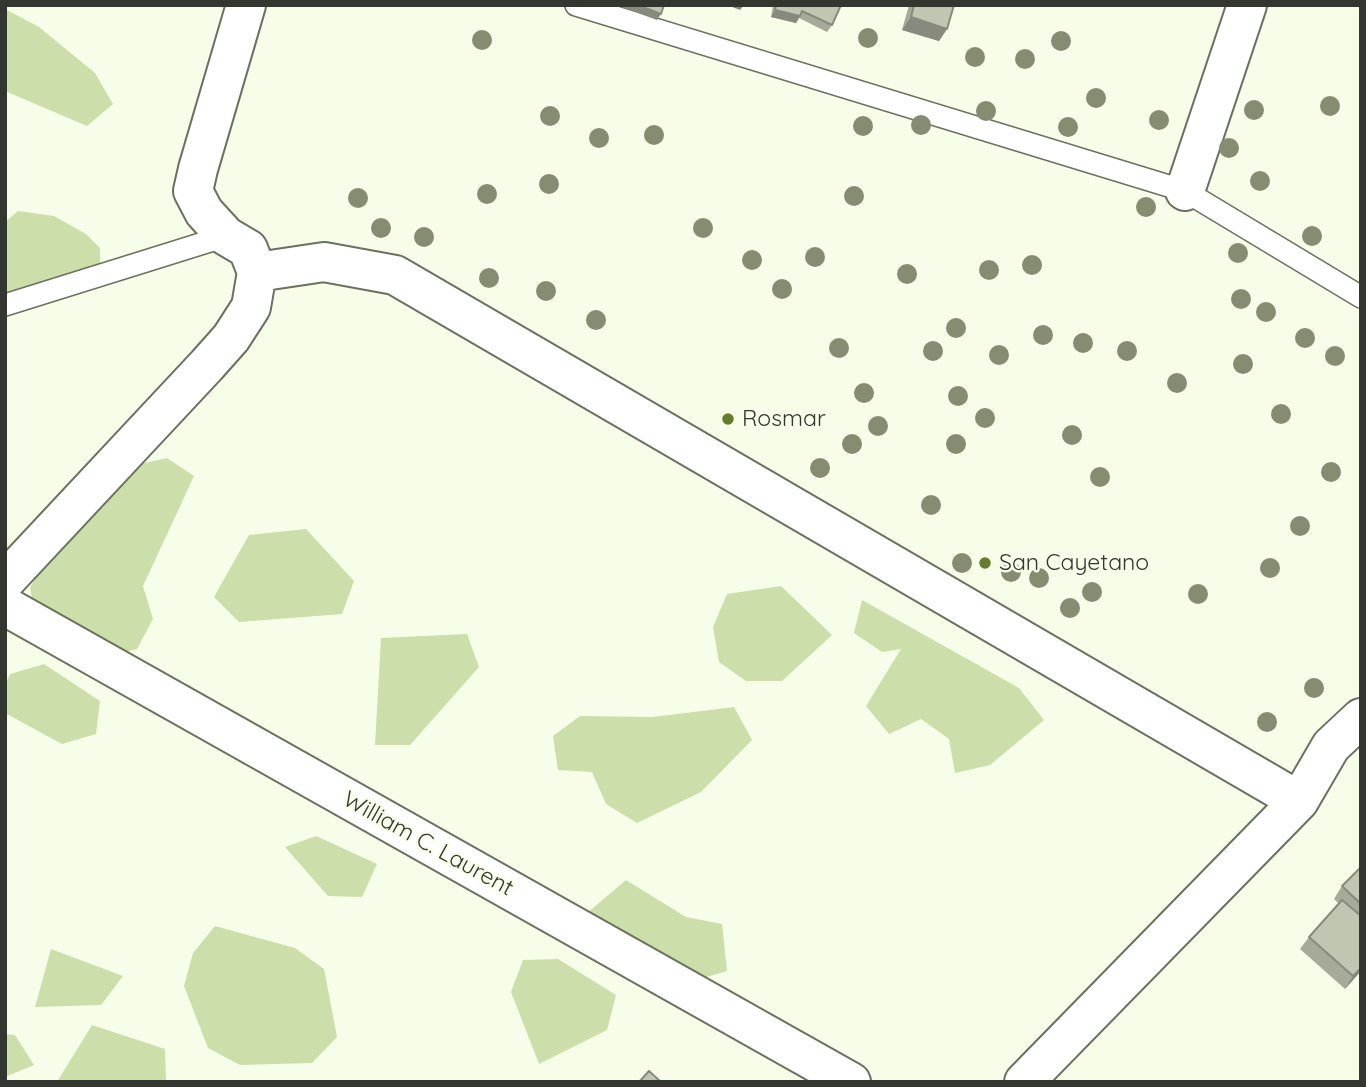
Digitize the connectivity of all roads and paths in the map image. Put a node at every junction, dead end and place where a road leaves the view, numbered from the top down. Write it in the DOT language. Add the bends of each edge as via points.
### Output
graph roads {
  1 [pos="246,5"];
  2 [pos="576,5"];
  3 [pos="1247,5"];
  4 [pos="1185,191"];
  5 [pos="226,236"];
  6 [pos="257,272"];
  7 [pos="1361,297"];
  8 [pos="5,304"];
  9 [pos="5,581"];
  10 [pos="5,606"];
  11 [pos="1361,718"];
  12 [pos="1299,801"];
  13 [pos="851,1082"];
  14 [pos="1024,1082"];
  1 -- 5 [label="street" via="192,191"];
  2 -- 4 [label="lane"];
  3 -- 4 [label="street"];
  4 -- 7 [label="lane"];
  5 -- 6 [label="street" via="248,249"];
  5 -- 8 [label="lane"];
  6 -- 9 [label="street" via="251,307 231,338"];
  6 -- 12 [label="street" via="324,262 395,275"];
  10 -- 13 [label="street, William C. Laurent"];
  11 -- 12 [label="street" via="1331,746"];
  12 -- 14 [label="street"];
}
